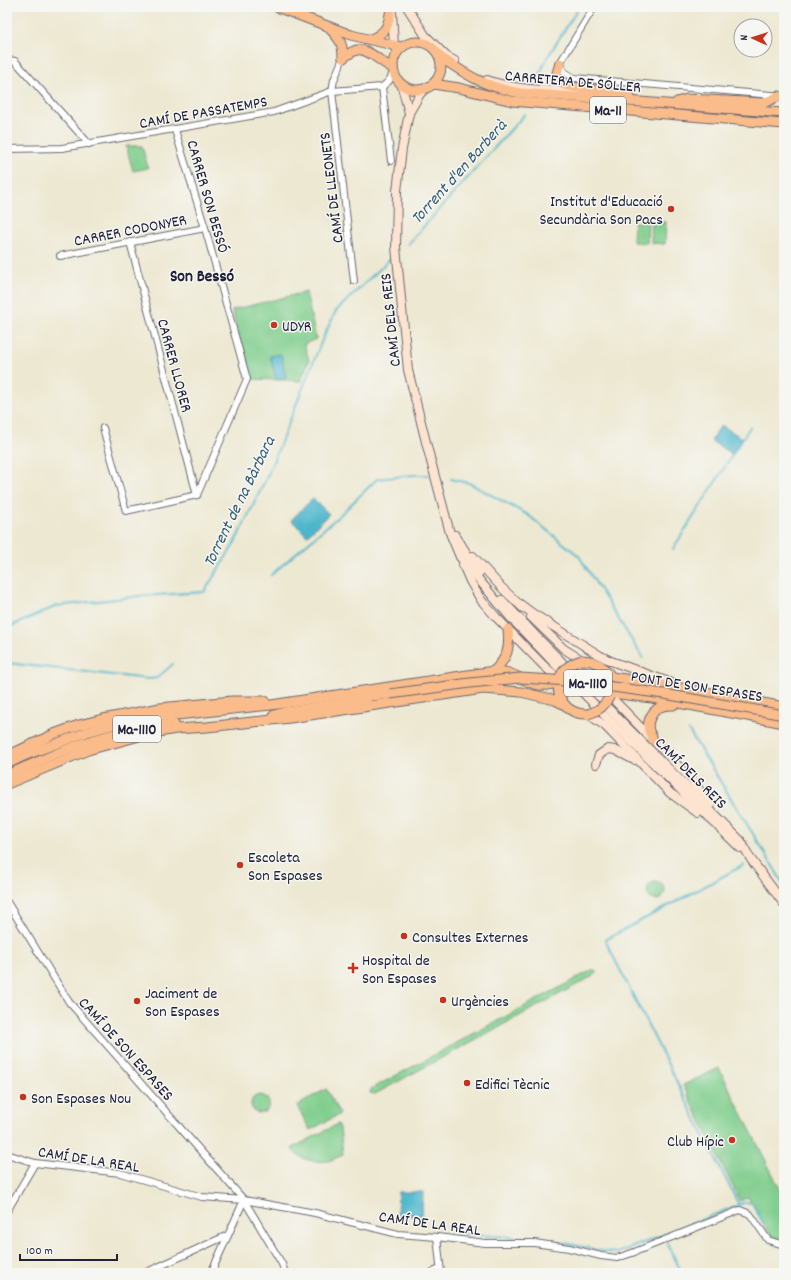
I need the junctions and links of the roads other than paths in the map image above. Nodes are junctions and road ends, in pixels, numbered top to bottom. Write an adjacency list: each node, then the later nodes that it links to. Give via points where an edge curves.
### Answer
1 (277, 7): 5 (main road)
2 (391, 7): 7 (main road, via 384,32); 8 (street)
3 (406, 7): 9 (street, via 404,10 417,31); 19 (street, via 425,35 446,56 489,81 524,88 617,96)
4 (594, 7): 12 (street)
5 (328, 27): 6 (main road); 10 (main road, via 342,45)
6 (351, 35): 7 (main road); 13 (main road, via 378,53)
7 (369, 40): 8 (main road)
8 (397, 49): 9 (main road, Ma-11, via 421,42 428,44); 13 (main road)
9 (436, 52): 14 (main road, via 441,63 440,71 438,78); 19 (main road, CARRETERA DE SÓLLER / Ma-11, via 466,75 505,90)
10 (343, 58): 13 (main road, via 353,51 361,50); 17 (street)
11 (7, 60): 27 (street, via 15,61)
12 (560, 63): 18 (street, via 564,72 574,78); 19 (main road, via 557,72 564,85 614,92)
13 (393, 68): 15 (street, via 389,81); 16 (main road)
14 (430, 86): 16 (main road, Ma-11, via 419,90); 23 (street, via 420,94); 25 (main road, CARRETERA DE SÓLLER / Ma-11, via 459,88 519,102)
15 (382, 87): 17 (street, CAMÍ DE PASSATEMPS); 29 (street)
16 (402, 87): 23 (street)
17 (332, 91): 26 (street, CAMÍ DE PASSATEMPS, via 274,112); 33 (street, CAMÍ DE LLEONETS)
18 (782, 96): 20 (main road, via 764,103 687,99)
19 (642, 102): 20 (main road, CARRETERA DE SÓLLER / Ma-11)
20 (671, 104): 22 (main road, CARRETERA DE SÓLLER / Ma-11)
21 (784, 108): 22 (main road)
22 (767, 112): 24 (main road, CARRETERA DE SÓLLER / Ma-11)
23 (409, 113): 36 (street, CAMÍ DELS REIS, via 397,191 396,247 400,294 408,370)
24 (784, 113)
25 (784, 124)
26 (175, 130): 27 (street, CAMÍ DE PASSATEMPS); 30 (street, CARRER SON BESSÓ)
27 (89, 144): 28 (street, CAMÍ DE PASSATEMPS, via 62,148)
28 (7, 149)
29 (391, 161)
30 (205, 228): 31 (street, CARRER CODONYER); 35 (street, CARRER SON BESSÓ, via 247,379)
31 (130, 242): 32 (street, CARRER CODONYER); 35 (street, CARRER LLORER)
32 (60, 256)
33 (354, 281)
34 (103, 428): 35 (street, via 126,511)
35 (197, 495)
36 (447, 520): 37 (street, CAMÍ DELS REIS); 38 (street, CAMÍ DELS REIS)
37 (460, 543): 38 (street, CAMÍ DELS REIS, via 482,577 560,664 510,617); 39 (street)
38 (460, 557): 40 (street, via 481,600)
39 (520, 604): 41 (street, via 564,649); 45 (street, via 599,655)
40 (508, 629): 42 (main road, via 507,655); 44 (street)
41 (582, 660): 43 (main road, Ma-1110, via 600,665); 44 (main road, Ma-1110, bridge, via 564,669 561,673)
42 (494, 671): 44 (main road, Ma-1110, via 509,672 540,685); 48 (main road, Ma-1110)
43 (608, 673): 45 (main road, Ma-1110, via 612,677); 47 (main road, Ma-1110)
44 (564, 677): 49 (street); 50 (main road, Ma-1110, via 559,697)
45 (685, 689): 54 (main road, Ma-1110)
46 (390, 694): 51 (main road, Ma-1110); 57 (main road, Ma-1110); 58 (main road, PONT DE SON ESPASES / Ma-1110, bridge, via 520,678 569,681 664,694)
47 (611, 694): 53 (main road, Ma-1110); 56 (main road, Ma-1110, bridge, via 605,705); 60 (street)
48 (303, 700): 51 (main road, Ma-1110); 61 (main road, via 232,701 160,708 79,725)
49 (598, 702)
50 (563, 704): 52 (main road, Ma-1110, via 521,692 483,689); 56 (main road, Ma-1110, via 575,713)
51 (271, 705): 62 (main road, Ma-1110, via 130,720 87,732)
52 (369, 706): 57 (main road, Ma-1110); 66 (main road, via 290,718 176,728 147,734 88,750)
53 (704, 707): 59 (main road, Ma-1110); 60 (main road, via 662,706 649,719 649,730)
54 (784, 707)
55 (607, 712): 67 (street, CAMÍ DELS REIS)
56 (588, 714): 64 (street, via 605,726)
57 (274, 715): 65 (main road, Ma-1110, via 160,725 129,731 93,740)
58 (784, 715)
59 (784, 723)
60 (653, 740): 67 (street, via 691,779 716,811)
61 (9, 754)
62 (7, 764)
63 (596, 764): 64 (street, via 599,755 608,749 615,750)
64 (645, 767): 67 (street, via 670,793 700,814)
65 (7, 775)
66 (7, 784)
67 (715, 820): 69 (street, CAMÍ DELS REIS, via 740,841)
68 (7, 902): 72 (street, CAMÍ DE SON ESPASES, via 69,1002)
69 (784, 904)
70 (7, 1154): 71 (street, CAMÍ DE LA REAL)
71 (35, 1163): 72 (street, CAMÍ DE LA REAL, via 120,1173 202,1197); 73 (street)
72 (244, 1200): 74 (street); 75 (street, CAMÍ DE LA REAL, via 315,1213 398,1234); 82 (street, CAMÍ DE SON ESPASES)
73 (7, 1211)
74 (228, 1235): 77 (street); 79 (street)
75 (437, 1237): 76 (street, CAMÍ DE LA REAL, via 485,1243 534,1243 618,1258 740,1210 750,1214 768,1240); 78 (street)
76 (784, 1245)
77 (215, 1264): 80 (street); 81 (street)
78 (441, 1271): 83 (street)
79 (145, 1273)
80 (211, 1273)
81 (218, 1273)
82 (285, 1273)
83 (431, 1273)

